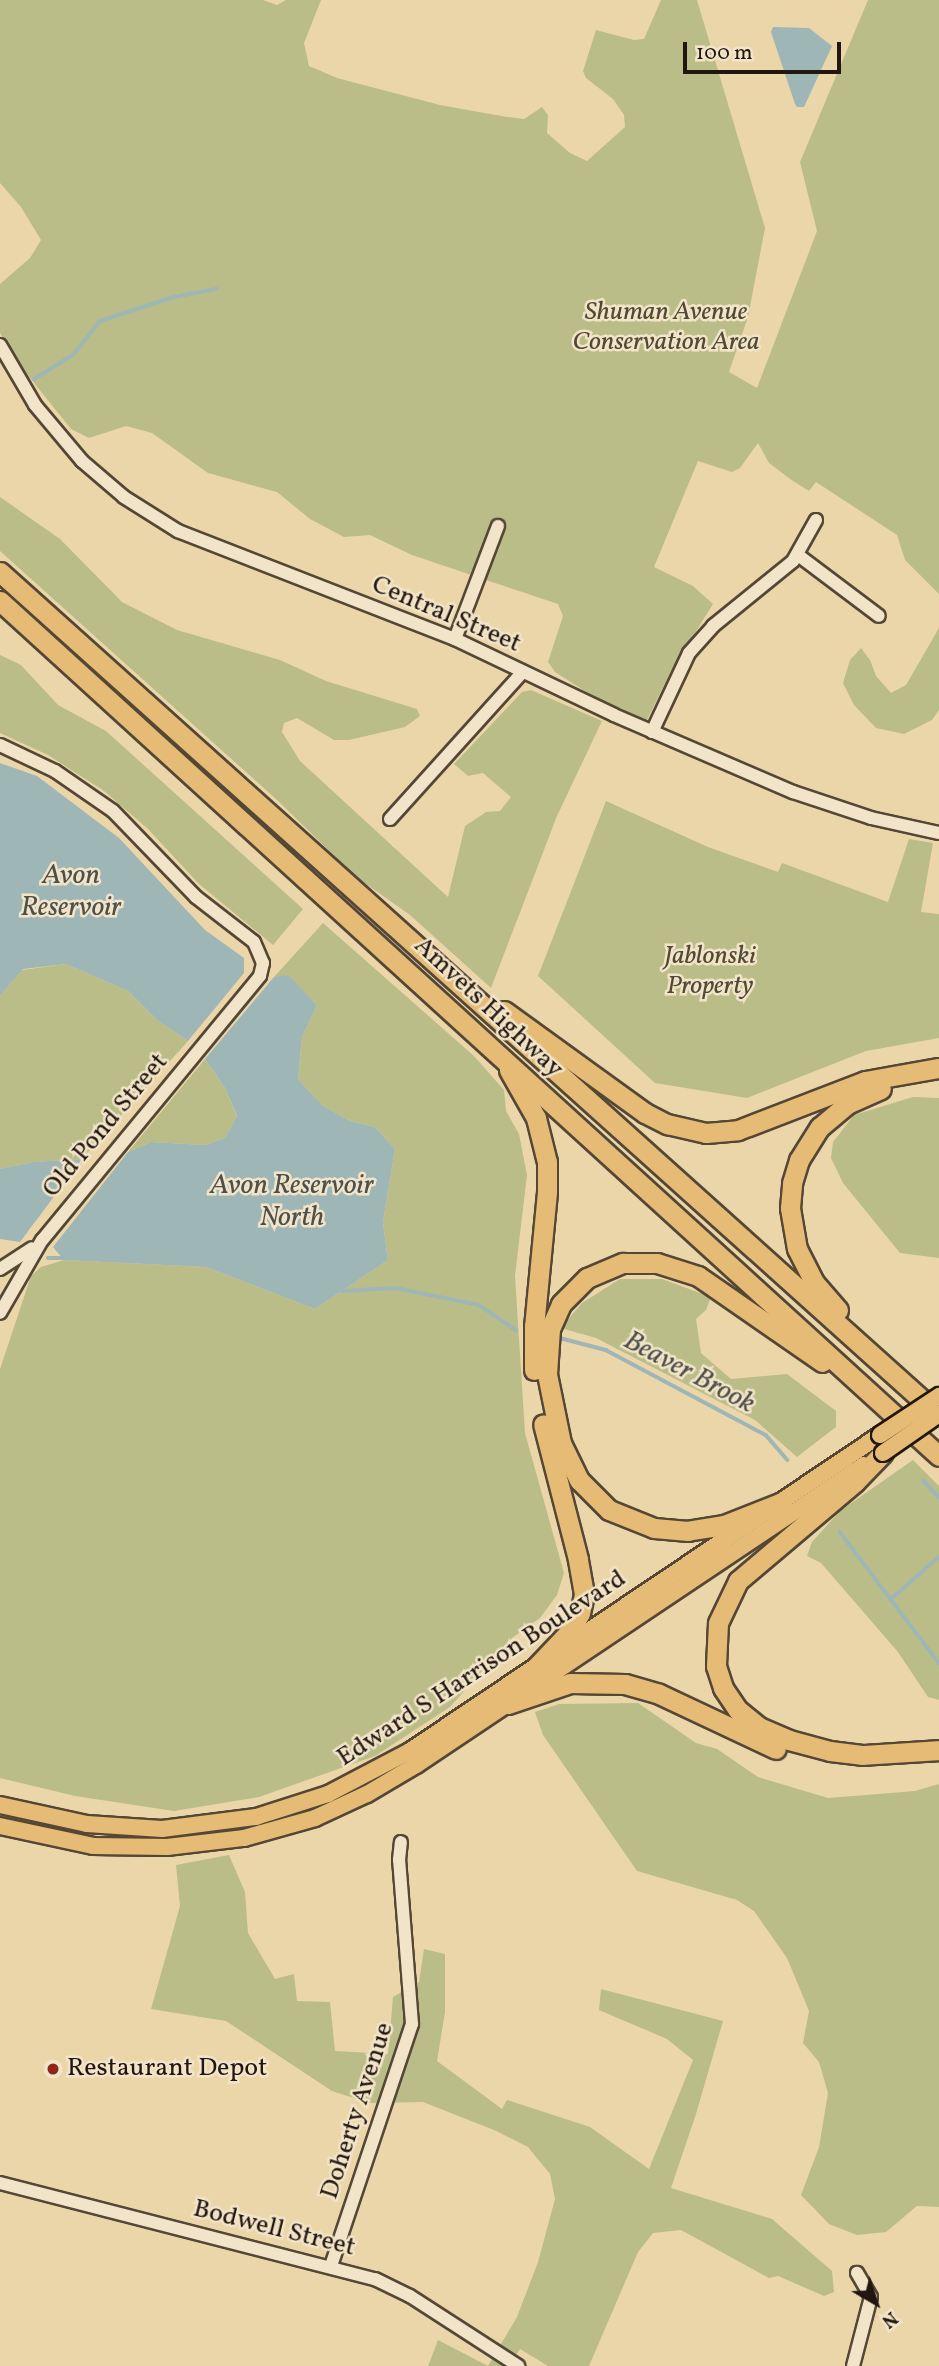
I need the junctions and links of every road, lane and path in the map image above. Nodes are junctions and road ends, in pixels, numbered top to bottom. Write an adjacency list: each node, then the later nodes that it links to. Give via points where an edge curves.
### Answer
1 (0, 345): 8 (street, Central Street, via 35,405 69,447 110,486 154,517 218,548)
2 (816, 520): 4 (street)
3 (498, 526): 8 (street)
4 (798, 555): 7 (street); 10 (street, via 695,646)
5 (0, 572): 14 (highway, Amvets Highway)
6 (0, 601): 15 (highway, Amvets Highway)
7 (879, 616)
8 (455, 639): 9 (street, Central Street)
9 (523, 673): 10 (street, Central Street); 12 (street)
10 (652, 732): 13 (street, Central Street, via 820,802)
11 (0, 745): 18 (street, Old Pond Street, via 55,771 134,829 196,897 254,943 263,963 260,976)
12 (390, 819)
13 (939, 833)
14 (465, 991): 16 (highway, via 499,1007 645,1113 667,1124 706,1133 738,1130 865,1081); 21 (highway, Amvets Highway)
15 (502, 1056): 22 (highway, Amvets Highway); 28 (highway, via 536,1118 546,1154 535,1375 584,1594 569,1631)
16 (939, 1069)
17 (939, 1080): 21 (highway, via 885,1088 847,1104 813,1135 795,1172 790,1208 797,1249 815,1284)
18 (42, 1240): 19 (street); 20 (street, Old Pond Street)
19 (0, 1269)
20 (0, 1313)
21 (859, 1344): 24 (highway, Amvets Highway)
22 (852, 1377): 26 (highway, Amvets Highway); 27 (highway, via 814,1358 698,1276 672,1266 640,1262 610,1266 576,1286 561,1304 550,1329 547,1355 554,1417 574,1472 601,1503 639,1524 688,1531 724,1525)
23 (939, 1396): 25 (main road, Edward S Harrison Boulevard, bridge)
24 (939, 1415): 25 (main road, Edward S Harrison Boulevard, bridge)
25 (881, 1444): 27 (main road, Edward S Harrison Boulevard); 29 (main road, Edward S Harrison Boulevard); 30 (highway, via 855,1482 738,1581 718,1623 716,1666 723,1688 738,1710 759,1727 789,1740 862,1755)
26 (939, 1456)
27 (782, 1502): 28 (main road, Edward S Harrison Boulevard)
28 (536, 1667): 32 (main road, Edward S Harrison Boulevard, via 379,1770 274,1812 200,1826 125,1828 49,1818)
29 (508, 1704): 31 (highway, via 570,1683 625,1684 659,1694 774,1748 818,1762 885,1768); 33 (main road, Edward S Harrison Boulevard, via 376,1789 315,1818 261,1834 206,1844 131,1848 55,1840)
30 (939, 1751)
31 (939, 1763)
32 (0, 1805)
33 (0, 1826)
34 (401, 1842): 36 (street, Doherty Avenue, via 412,2024)
35 (0, 2183): 36 (street, Bodwell Street)
36 (331, 2266): 38 (street, Bodwell Street, via 399,2290)
37 (857, 2273): 39 (street, via 871,2297)
38 (518, 2366)
39 (853, 2366)

